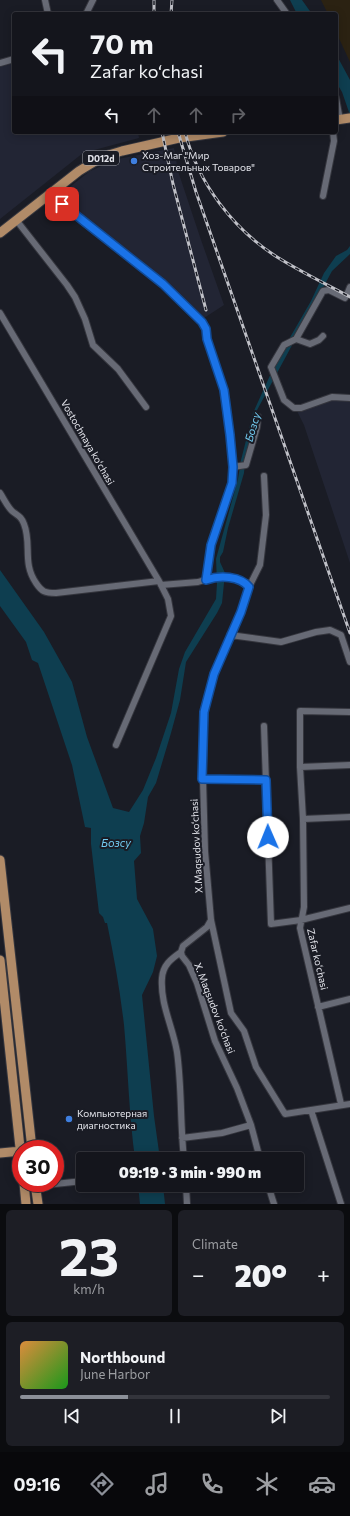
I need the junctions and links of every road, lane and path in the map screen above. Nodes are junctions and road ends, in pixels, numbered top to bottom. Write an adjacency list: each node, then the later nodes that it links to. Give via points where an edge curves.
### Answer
1 (45, 0): 4 (street)
2 (93, 0): 5 (street)
3 (277, 0): 6 (street)
4 (48, 12)
5 (87, 12)
6 (286, 12)
7 (12, 60): 8 (street)
8 (0, 63)
9 (350, 118): 10 (main road)
10 (338, 120)
11 (208, 134): 13 (main road, D012d, via 179,138 109,155 89,165)
12 (333, 134): 14 (street)
13 (49, 195): 15 (main road, D012d); 26 (street, via 163,284 202,322 224,390)
14 (323, 196)
15 (17, 221): 16 (main road, D012d); 24 (street, via 75,297 85,319 92,345 118,369)
16 (0, 233)
17 (350, 287): 18 (street)
18 (350, 293)
19 (345, 298): 22 (street, via 329,290 324,291)
20 (0, 312): 30 (street, Vostochnaya ko‘chasi)
21 (323, 336): 22 (street, via 310,344)
22 (296, 339): 23 (street, via 284,345 271,367 284,400 294,408 301,408 332,397)
23 (350, 398)
24 (146, 407)
25 (258, 417): 26 (street, via 246,465)
26 (233, 467): 29 (street, via 232,483 211,545)
27 (264, 476): 31 (street, via 266,515 260,565)
28 (0, 493): 30 (street, via 12,511 22,518 31,575 42,592)
29 (209, 579): 30 (street, via 198,582); 31 (street, via 237,578)
30 (160, 583): 36 (street, Vostochnaya ko‘chasi, via 168,599 171,616)
31 (249, 587): 32 (street, X.Maqsudov ko‘chasi)
32 (230, 635): 33 (street, via 281,642 330,630 341,635); 39 (street, X.Maqsudov ko‘chasi, via 214,674 204,712)
33 (350, 662)
34 (350, 712): 38 (street, via 300,711)
35 (264, 726): 40 (street, Zafar ko‘chasi)
36 (116, 744)
37 (350, 766): 38 (street)
38 (300, 767): 42 (street)
39 (202, 779): 40 (street); 45 (street, X.Maqsudov ko‘chasi)
40 (266, 780): 46 (street, Zafar ko‘chasi, via 270,924)
41 (350, 817): 42 (street)
42 (303, 819): 46 (street, via 304,907)
43 (0, 860): 57 (main road)
44 (350, 908): 46 (street)
45 (211, 920): 47 (street, via 207,927 183,946); 53 (street, X.Maqsudov ko‘chasi, via 230,1013 244,1031 256,1067 285,1114)
46 (301, 920): 50 (street, Zafar ko‘chasi, via 300,928)
47 (181, 952): 54 (street, X. Maqsudov ko‘chasi, via 197,983 215,1041); 55 (street, via 169,960 162,976 162,988 177,1051)
48 (0, 960): 56 (main road)
49 (350, 999): 50 (street)
50 (318, 1007): 51 (street, Zafar ko‘chasi)
51 (341, 1104): 52 (street); 53 (street)
52 (350, 1104)
53 (311, 1110): 72 (street)
54 (251, 1125): 55 (street, via 222,1133); 59 (street, X. Maqsudov ko‘chasi)
55 (182, 1138): 58 (street)
56 (20, 1140)
57 (31, 1140)
58 (183, 1152)
59 (258, 1152)
60 (0, 1153): 61 (main road)
61 (12, 1153)
62 (76, 1182): 63 (street)
63 (64, 1183)
64 (25, 1192): 68 (main road)
65 (37, 1192): 69 (main road)
66 (186, 1192): 70 (street)
67 (270, 1192): 71 (street)
68 (26, 1204)
69 (38, 1204)
70 (187, 1204)
71 (274, 1204)
72 (341, 1204)

